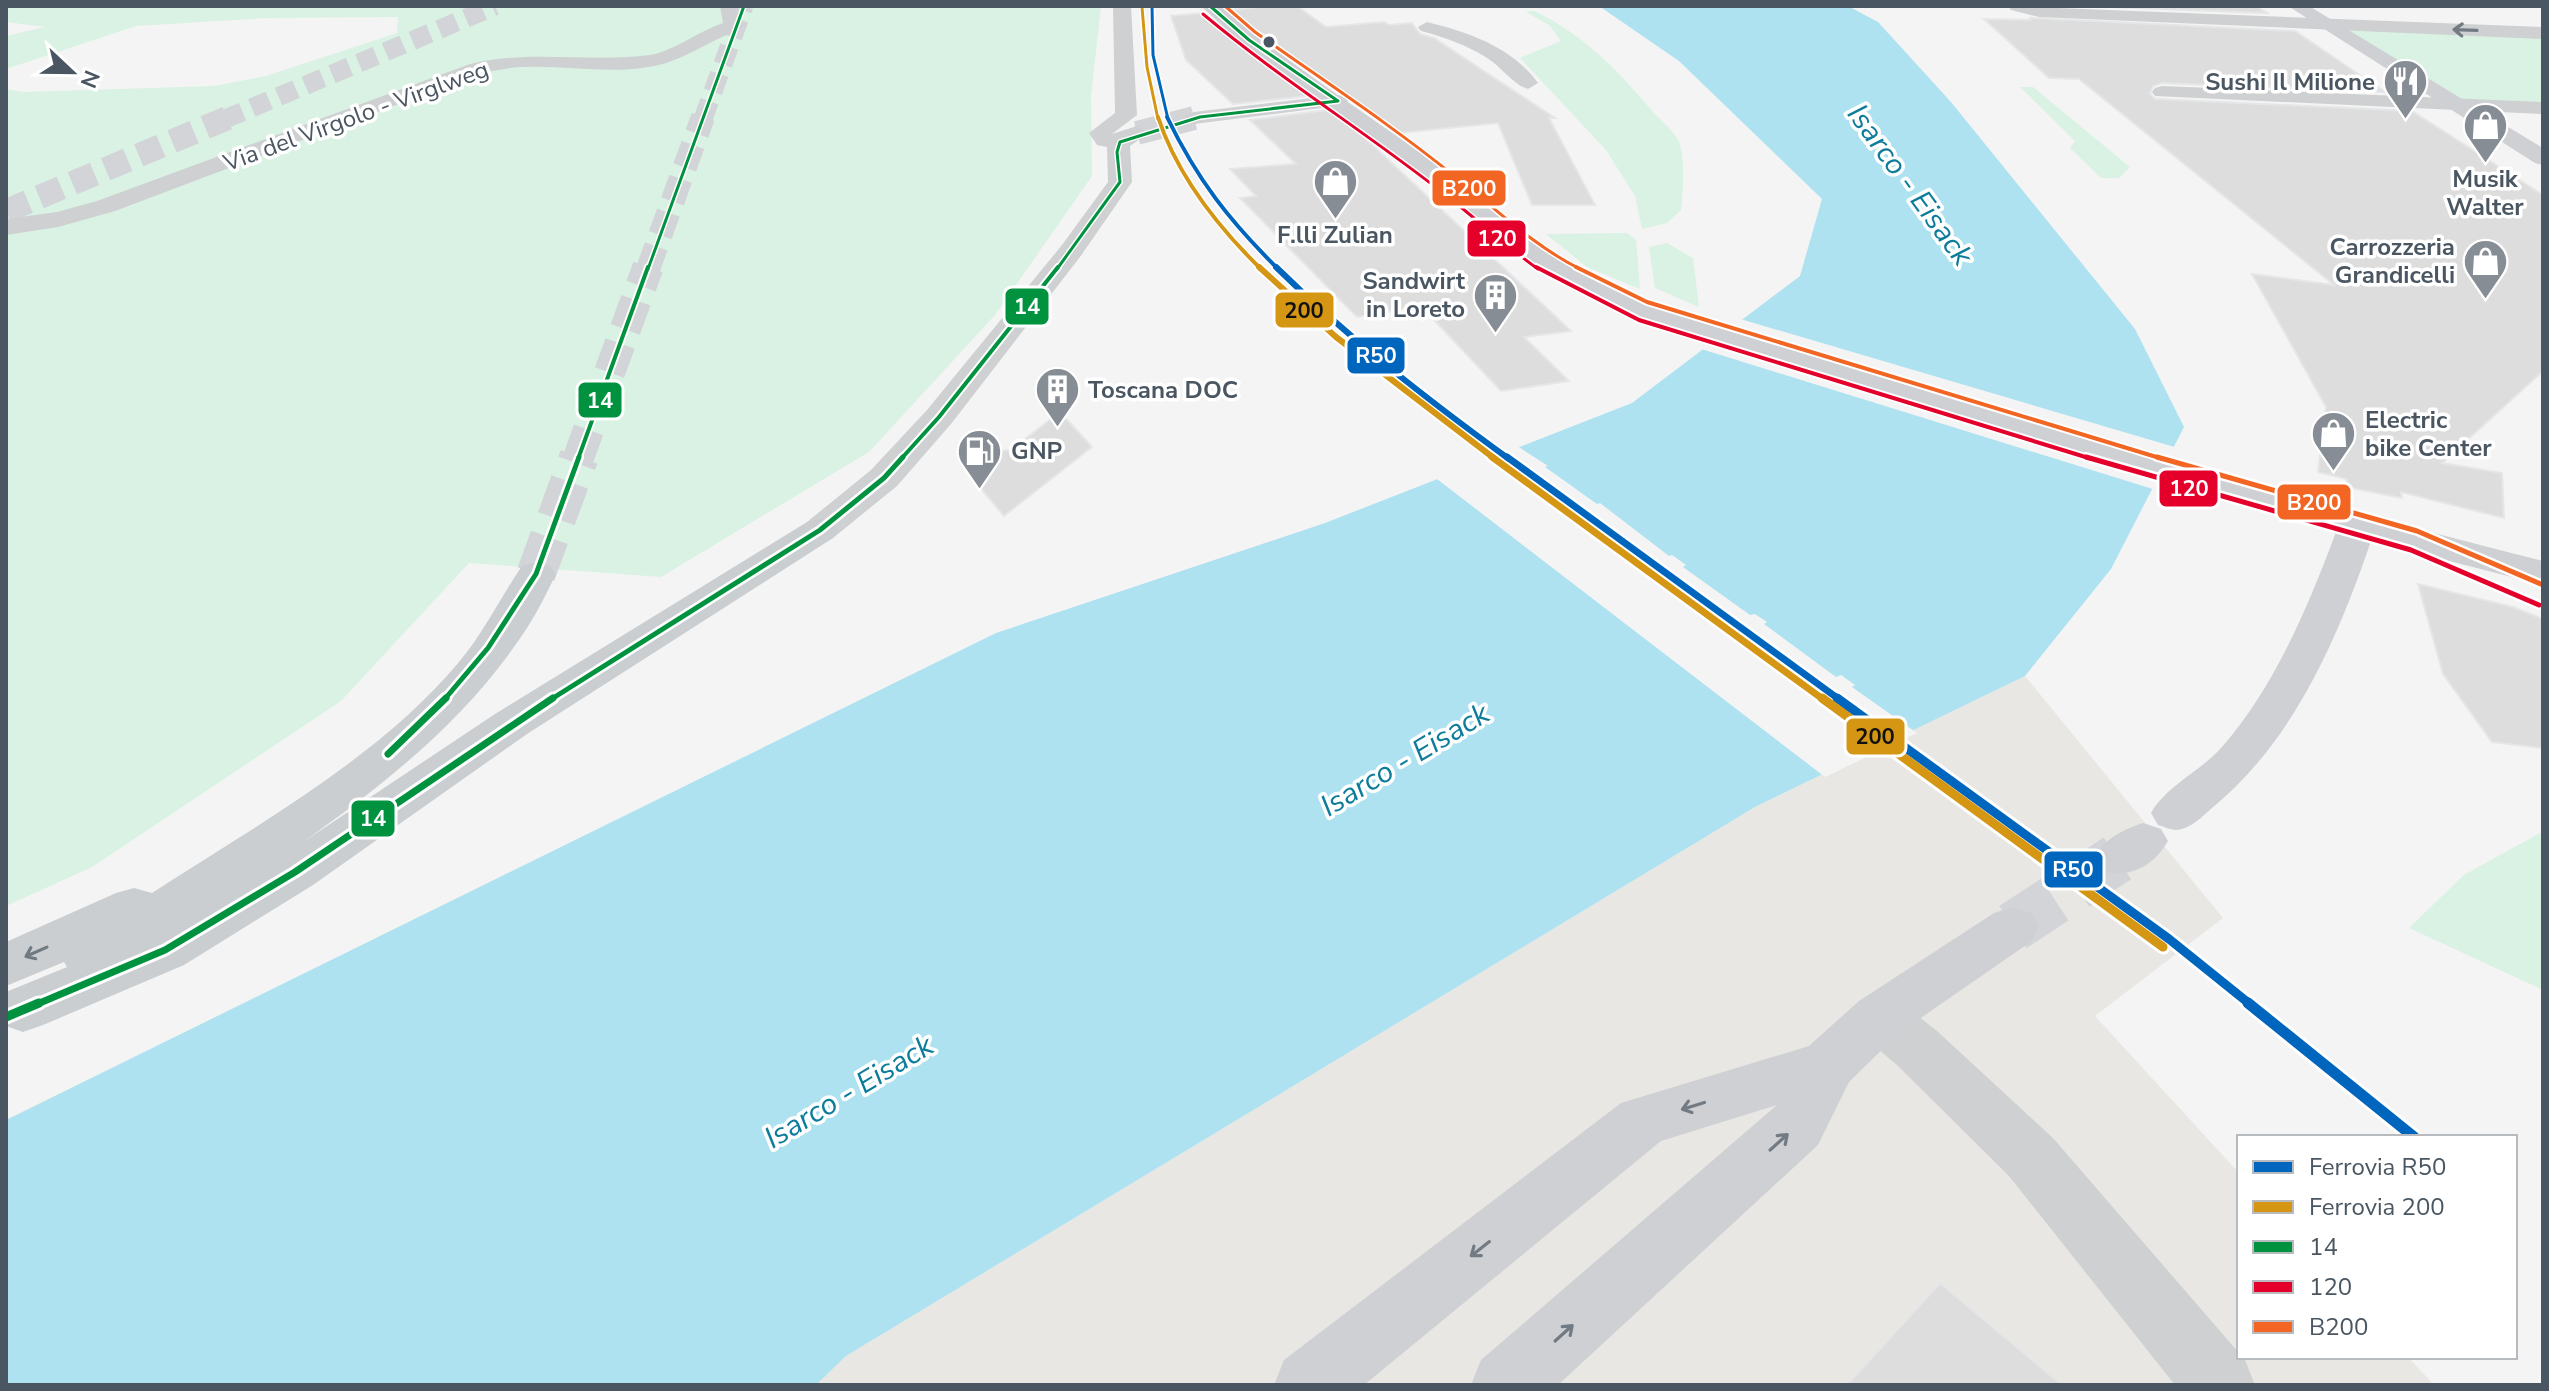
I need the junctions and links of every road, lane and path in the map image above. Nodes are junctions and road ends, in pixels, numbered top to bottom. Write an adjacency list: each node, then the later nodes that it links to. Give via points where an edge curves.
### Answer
1 (729, 6): 16 (street, Via del Virgolo - Virglweg, via 733,26 672,56 594,64 523,61 477,68 106,206)
2 (1122, 6): 18 (street, via 1126,115 1100,133 1105,140 1129,138 1117,152 1120,182 939,417 884,478)
3 (1210, 6): 11 (main road, via 1249,40)
4 (2017, 6): 6 (street, via 2039,12)
5 (2297, 6): 6 (main road)
6 (2328, 25): 8 (street, one-way to 6); 12 (main road)
7 (1427, 27): 9 (street, via 1504,60)
8 (2543, 33)
9 (1528, 83)
10 (2162, 92): 12 (street)
11 (1338, 101): 14 (street); 17 (main road, via 1553,267 1643,311)
12 (2457, 104): 13 (street); 15 (main road)
13 (2543, 108)
14 (1194, 118)
15 (2543, 158)
16 (6, 227)
17 (2357, 526): 19 (main road); 23 (main road, via 2291,676 2239,757)
18 (820, 530): 25 (main road, via 511,724 295,872 165,950)
19 (2414, 541): 20 (main road); 22 (main road)
20 (2543, 573)
21 (536, 574): 25 (main road, via 509,625 472,674 410,736 332,798)
22 (2543, 596)
23 (2146, 837)
24 (2013, 927): 26 (main road)
25 (12, 997)
26 (1879, 1017): 27 (main road); 30 (street, via 2031,1157)
27 (1828, 1065): 28 (main road, one-way to 28, via 1642,1121); 29 (main road, one-way to 27, via 1797,1126)
28 (1309, 1385)
29 (1506, 1385)
30 (2220, 1385)

